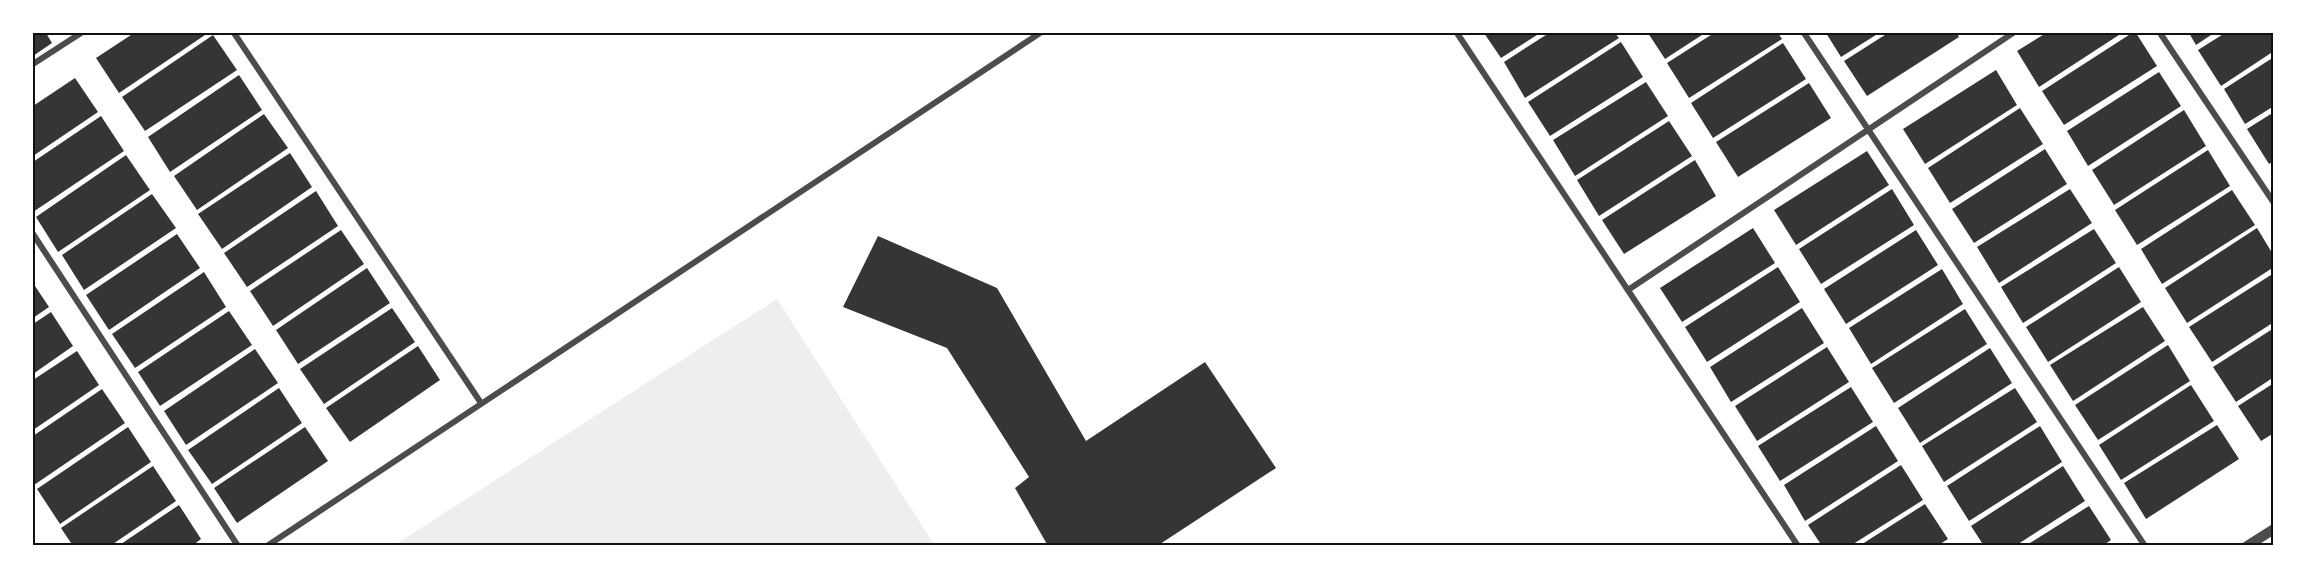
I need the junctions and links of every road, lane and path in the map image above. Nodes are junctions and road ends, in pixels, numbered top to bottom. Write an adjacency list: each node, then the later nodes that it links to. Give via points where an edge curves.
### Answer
1 (81, 33): 8 (street)
2 (234, 33): 13 (street)
3 (1040, 33): 13 (street)
4 (1457, 33): 12 (street)
5 (1804, 33): 9 (street)
6 (2013, 33): 9 (street)
7 (2160, 33): 10 (street)
8 (33, 64)
9 (1868, 129): 12 (street); 18 (street)
10 (2274, 203)
11 (33, 234): 15 (street)
12 (1628, 290): 17 (street)
13 (481, 404): 16 (street)
14 (2274, 529): 19 (street)
15 (238, 546)
16 (267, 546)
17 (1798, 546)
18 (2145, 546)
19 (2247, 546)

